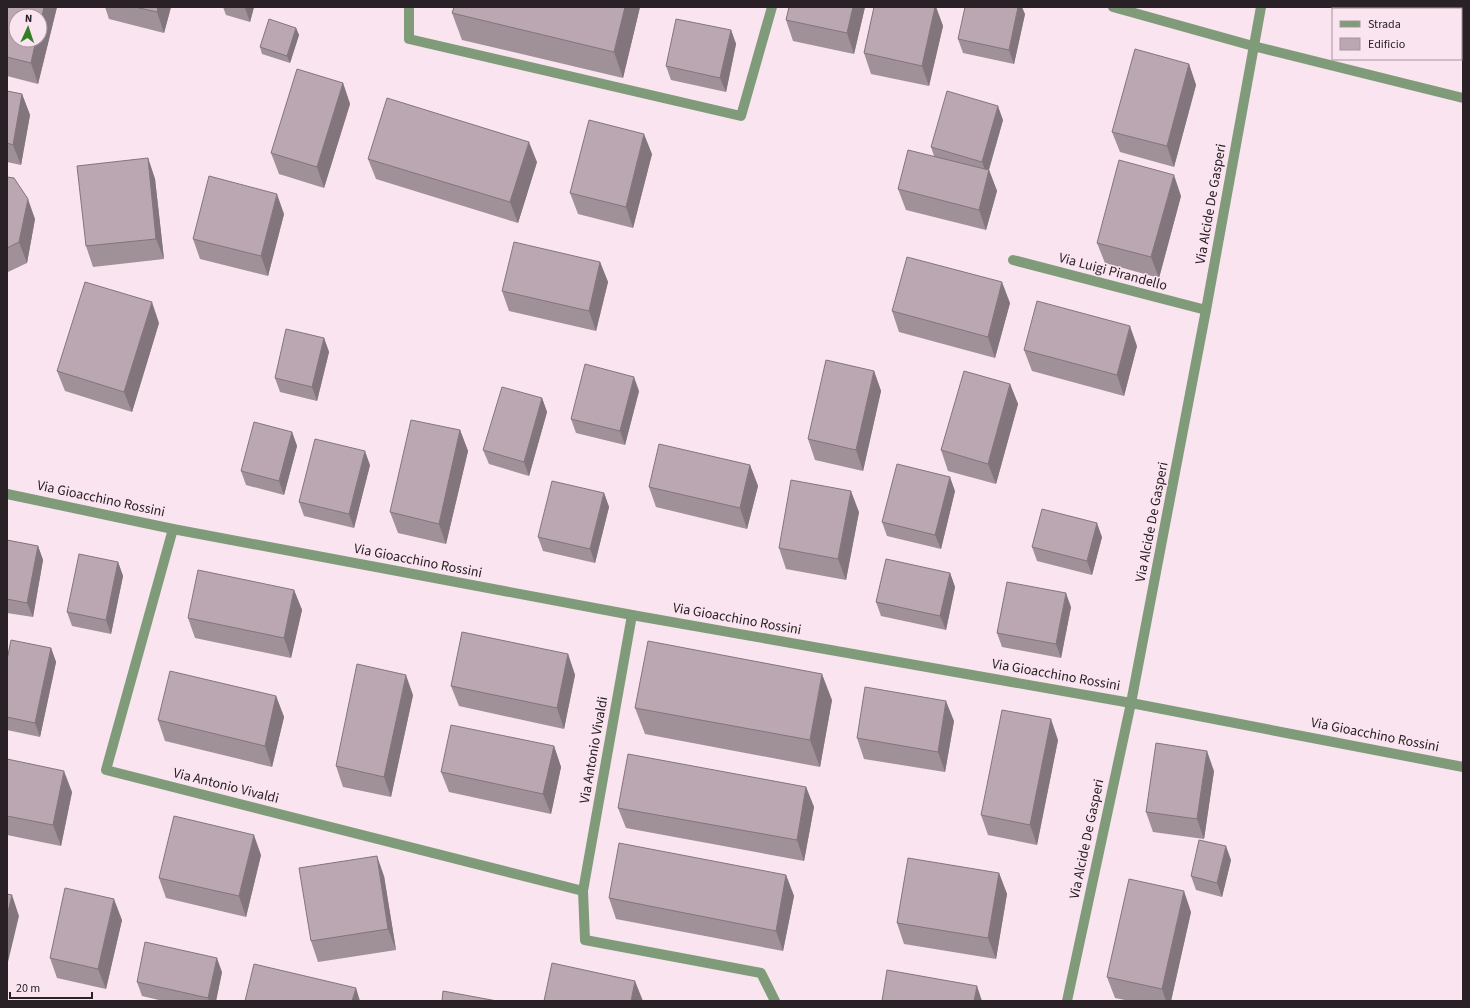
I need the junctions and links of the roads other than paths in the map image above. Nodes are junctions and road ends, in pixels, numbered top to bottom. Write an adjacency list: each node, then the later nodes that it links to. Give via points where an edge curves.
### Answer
1 (409, 7): 2 (street, via 409,39 741,116)
2 (772, 7)
3 (1113, 7): 5 (street)
4 (1261, 7): 5 (street, Via Alcide De Gasperi)
5 (1253, 46): 6 (street); 8 (street, Via Alcide De Gasperi)
6 (1463, 98)
7 (1012, 260): 8 (street, Via Luigi Pirandello)
8 (1206, 310): 12 (street, Via Alcide De Gasperi)
9 (7, 494): 10 (street, Via Gioacchino Rossini)
10 (173, 529): 11 (street, Via Gioacchino Rossini); 14 (street, Via Antonio Vivaldi, via 106,770)
11 (632, 615): 12 (street, Via Gioacchino Rossini); 14 (street, Via Antonio Vivaldi)
12 (1131, 703): 13 (street, Via Gioacchino Rossini); 16 (street, Via Alcide De Gasperi)
13 (1463, 767)
14 (583, 891): 15 (street, Via Antonio Vivaldi, via 585,940 761,973)
15 (775, 1001)
16 (1067, 1001)

